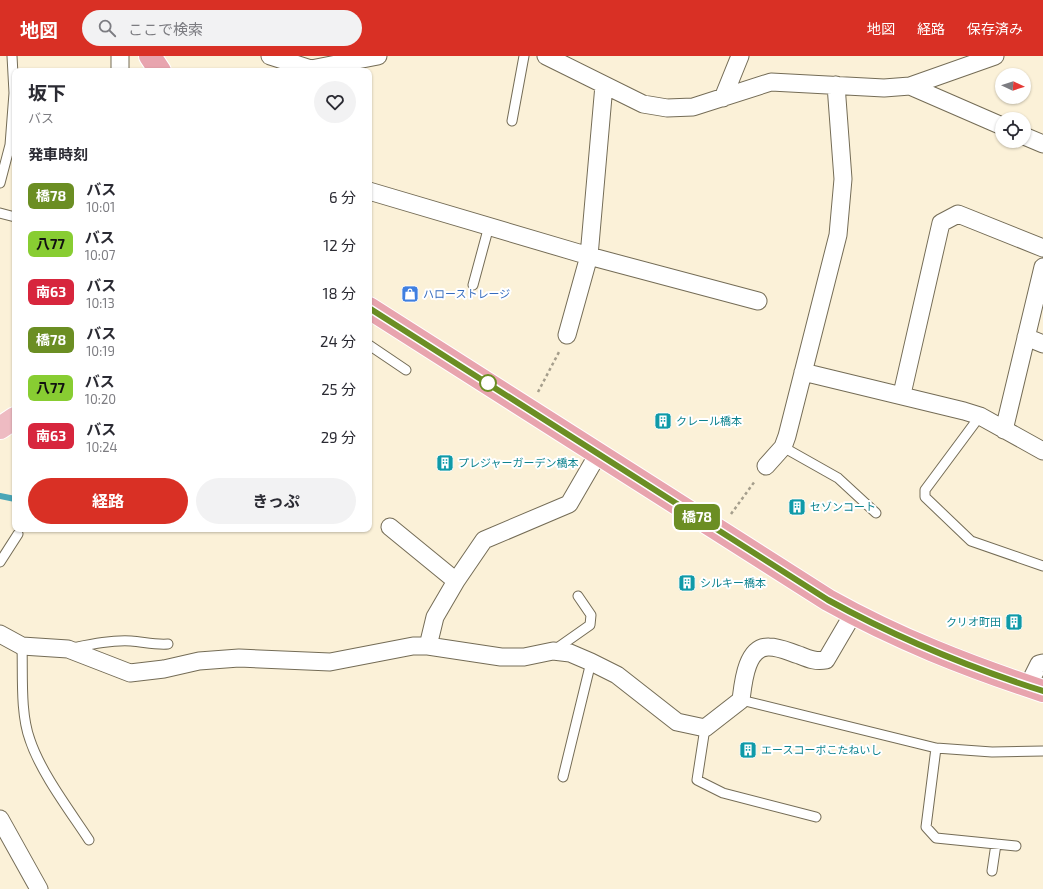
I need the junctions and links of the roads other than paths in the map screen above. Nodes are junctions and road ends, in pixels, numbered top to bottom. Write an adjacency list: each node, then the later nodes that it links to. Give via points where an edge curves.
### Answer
1 (12, 56): 10 (lane)
2 (120, 56): 11 (street)
3 (150, 56): 12 (highway)
4 (270, 56): 13 (street)
5 (524, 56): 20 (lane)
6 (546, 56): 15 (street)
7 (740, 56): 18 (street)
8 (995, 56): 17 (street)
9 (371, 62): 14 (street)
10 (13, 68)
11 (120, 68)
12 (158, 68)
13 (307, 68)
14 (319, 68)
15 (604, 85): 18 (street, via 643,104 667,108 693,107); 30 (street)
16 (836, 85): 17 (street, via 884,88); 18 (street, via 771,82); 40 (street, via 843,179 838,235)
17 (910, 86): 21 (street)
18 (724, 98)
19 (12, 119): 24 (lane, via 10,145)
20 (512, 121)
21 (995, 123)
22 (1031, 139): 23 (street)
23 (1043, 144)
24 (0, 183)
25 (372, 191): 28 (street)
26 (0, 213): 27 (lane)
27 (12, 216)
28 (489, 226): 30 (street); 32 (lane)
29 (1043, 248): 41 (street, via 958,214 941,224)
30 (589, 256): 33 (street); 36 (street)
31 (1043, 267): 35 (street)
32 (473, 284)
33 (758, 301)
34 (372, 310): 48 (highway)
35 (1026, 336): 37 (street); 45 (street)
36 (564, 342)
37 (1043, 344)
38 (372, 347): 39 (lane)
39 (406, 370)
40 (803, 372): 41 (street); 46 (street)
41 (902, 394): 42 (street)
42 (980, 416): 45 (street); 54 (lane, via 925,490 925,496 971,541)
43 (12, 420): 44 (main road)
44 (0, 428)
45 (1004, 430): 47 (street)
46 (783, 447): 49 (street); 50 (lane, via 838,478)
47 (1043, 451)
48 (598, 454): 55 (street, via 569,504 484,540); 57 (highway, via 797,582)
49 (766, 466)
50 (876, 513)
51 (390, 527): 55 (street)
52 (18, 534): 53 (lane)
53 (0, 562)
54 (1043, 566)
55 (456, 581): 61 (street, via 435,617)
56 (578, 596): 63 (lane, via 592,615 590,625)
57 (853, 614): 66 (highway, via 952,659); 67 (street, via 826,660 818,662 772,647 756,653 747,664)
58 (0, 634): 60 (street)
59 (168, 644): 62 (lane, via 107,642)
60 (22, 646): 62 (street); 74 (lane, via 24,707 29,740 51,781)
61 (428, 646): 62 (street, via 413,646 330,662 239,658 199,661 130,673); 63 (street, via 501,657 524,657)
62 (68, 649)
63 (553, 651): 64 (street, via 570,653)
64 (591, 662): 68 (street, via 629,684 677,722); 71 (lane)
65 (1043, 663): 66 (street, via 1039,664)
66 (1036, 688)
67 (740, 700): 68 (street); 69 (lane)
68 (705, 728): 72 (lane, via 697,780 723,793)
69 (936, 748): 70 (lane, via 992,752); 75 (lane, via 926,828 936,838)
70 (1043, 751)
71 (563, 777)
72 (816, 817)
73 (0, 819): 78 (street)
74 (89, 840)
75 (996, 844): 76 (lane); 77 (lane)
76 (1016, 846)
77 (992, 871)
78 (39, 889)

